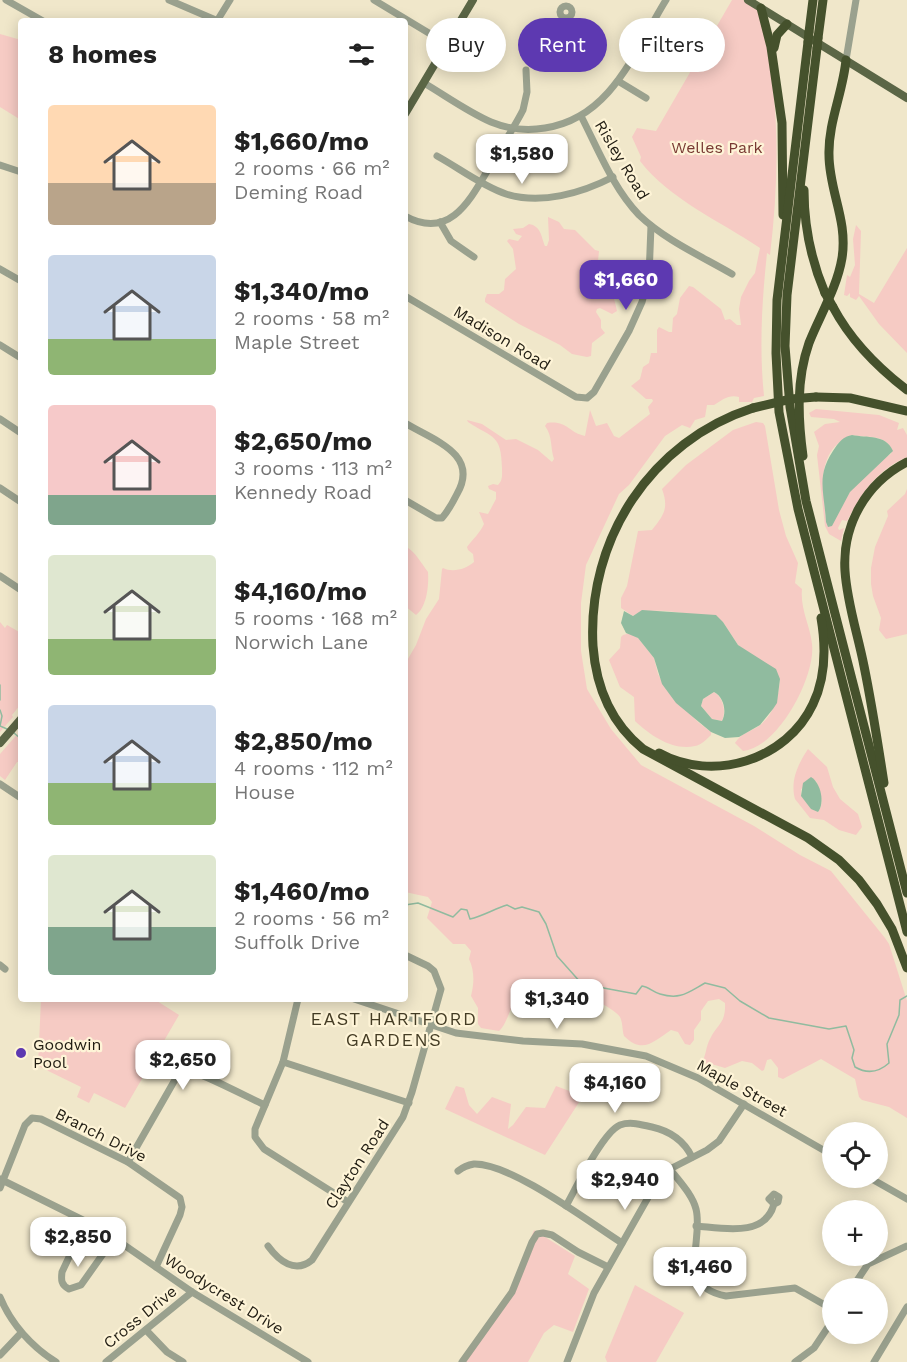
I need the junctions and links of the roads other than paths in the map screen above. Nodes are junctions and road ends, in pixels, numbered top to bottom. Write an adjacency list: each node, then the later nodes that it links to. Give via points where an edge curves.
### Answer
1 (6, 0): 12 (street)
2 (169, 0): 13 (street)
3 (230, 0): 14 (street)
4 (374, 0): 15 (street)
5 (473, 0): 16 (main road)
6 (666, 0): 24 (street)
7 (748, 0): 11 (main road)
8 (813, 0): 40 (highway)
9 (823, 0): 31 (highway, bridge)
10 (856, 0): 21 (street)
11 (761, 8): 18 (main road); 20 (highway)
12 (38, 18)
13 (211, 18)
14 (220, 18)
15 (404, 18)
16 (462, 18)
17 (408, 20): 19 (street)
18 (787, 24): 20 (highway, via 777,36); 21 (main road)
19 (426, 31)
20 (773, 56): 40 (highway, via 782,127 782,208)
21 (846, 60): 27 (main road); 60 (highway, via 829,154 843,224 842,259 807,350 800,385)
22 (430, 72): 25 (main road)
23 (526, 72): 30 (street, via 525,101)
24 (618, 81): 26 (street); 29 (street, via 602,100)
25 (424, 83): 28 (main road); 30 (street, via 484,118)
26 (646, 98)
27 (907, 98)
28 (408, 102)
29 (580, 116): 30 (street, via 549,128); 35 (street, Risley Road)
30 (512, 128): 36 (street)
31 (804, 154): 48 (highway, bridge, via 807,230 825,293 864,352); 60 (highway, via 785,335 792,425)
32 (437, 156): 36 (street)
33 (0, 165): 34 (street)
34 (18, 171)
35 (613, 177): 36 (street, via 574,192 536,198 506,194); 39 (street, Risley Road, via 632,207)
36 (481, 181): 38 (street, via 462,210)
37 (408, 217): 38 (street)
38 (440, 222): 41 (street, via 451,241)
39 (651, 226): 43 (street, Risley Road); 45 (street, Madison Road, via 650,268 642,303 630,331 587,398 576,397)
40 (786, 230): 63 (highway, via 776,319 779,412)
41 (474, 257)
42 (0, 269): 44 (street)
43 (732, 274)
44 (18, 279)
45 (408, 298)
46 (0, 345): 47 (street)
47 (18, 356)
48 (907, 390)
49 (816, 400): 50 (highway, bridge, via 783,400); 51 (highway, via 850,398); 52 (highway)
50 (754, 410): 63 (highway, via 712,432 677,457 641,496 619,534 603,581 598,629 604,676 618,713 648,745 685,763 726,765 768,752 803,721 819,688 824,647); 72 (highway, via 719,422 680,447 648,478 626,508 606,550 595,594 593,641 599,681 615,720 643,749 807,838 849,869 883,913)
51 (907, 411)
52 (907, 417)
53 (0, 419): 55 (street)
54 (408, 425): 59 (street, via 458,456 464,474 462,486 440,518)
55 (18, 431)
56 (907, 462): 68 (highway, via 880,481 859,508 849,532 845,557 846,582 866,672)
57 (0, 489): 58 (street)
58 (18, 500)
59 (408, 502)
60 (808, 509): 68 (highway)
61 (0, 576): 62 (street)
62 (18, 588)
63 (819, 589): 70 (highway)
64 (18, 722): 65 (main road)
65 (0, 743)
66 (0, 784): 67 (street)
67 (18, 796)
68 (888, 818): 69 (highway)
69 (907, 893)
70 (907, 932)
71 (408, 956): 75 (street, Clayton Road, via 428,966 441,988)
72 (907, 968)
73 (297, 1002): 76 (street)
74 (362, 1002): 75 (street, Maple Street)
75 (430, 1026): 77 (street, Clayton Road); 78 (street, Maple Street, via 465,1035 584,1044 639,1054 691,1075)
76 (283, 1062): 77 (street); 79 (street)
77 (409, 1103): 88 (street, Clayton Road)
78 (744, 1104): 80 (street, Maple Street); 81 (street, via 719,1141)
79 (265, 1105): 82 (street, via 198,1072 182,1072); 88 (street, via 255,1129 257,1143)
80 (822, 1149)
81 (692, 1157): 83 (street); 90 (street, via 665,1130 634,1123 620,1125 605,1137)
82 (128, 1162): 85 (street, Branch Drive, via 41,1119 32,1119 25,1125); 97 (street, Branch Drive, via 180,1198 180,1215)
83 (670, 1169): 92 (street, via 694,1203); 94 (street, via 654,1187)
84 (458, 1171): 90 (street, via 469,1165 484,1166 524,1181)
85 (1, 1182): 91 (street, Woodycrest Drive)
86 (888, 1188): 87 (street)
87 (907, 1199)
88 (348, 1202): 95 (street, Clayton Road, via 306,1265 291,1266)
89 (774, 1204): 92 (street, via 765,1220 751,1227)
90 (566, 1206): 94 (street)
91 (86, 1221): 93 (street, Woodycrest Drive); 93 (street, via 62,1272 64,1287 81,1285)
92 (696, 1226): 102 (street, via 694,1266 711,1291 731,1296 795,1288)
93 (114, 1237): 97 (street, Woodycrest Drive)
94 (622, 1243): 98 (street)
95 (268, 1245)
96 (907, 1246): 99 (street, via 868,1264)
97 (156, 1266): 100 (street, Woodycrest Drive)
98 (608, 1267): 112 (street, via 552,1235 537,1234 514,1288); 113 (street)
99 (859, 1278)
100 (192, 1292): 104 (street, Cross Drive); 111 (street, Woodycrest Drive)
101 (0, 1297): 105 (street)
102 (822, 1304)
103 (907, 1307): 115 (street)
104 (146, 1330): 109 (street, Cross Drive); 110 (street)
105 (21, 1333): 107 (street); 108 (street)
106 (822, 1335): 114 (street)
107 (0, 1355)
108 (56, 1362)
109 (106, 1362)
110 (183, 1362)
111 (308, 1362)
112 (462, 1362)
113 (567, 1362)
114 (795, 1362)
115 (874, 1362)

